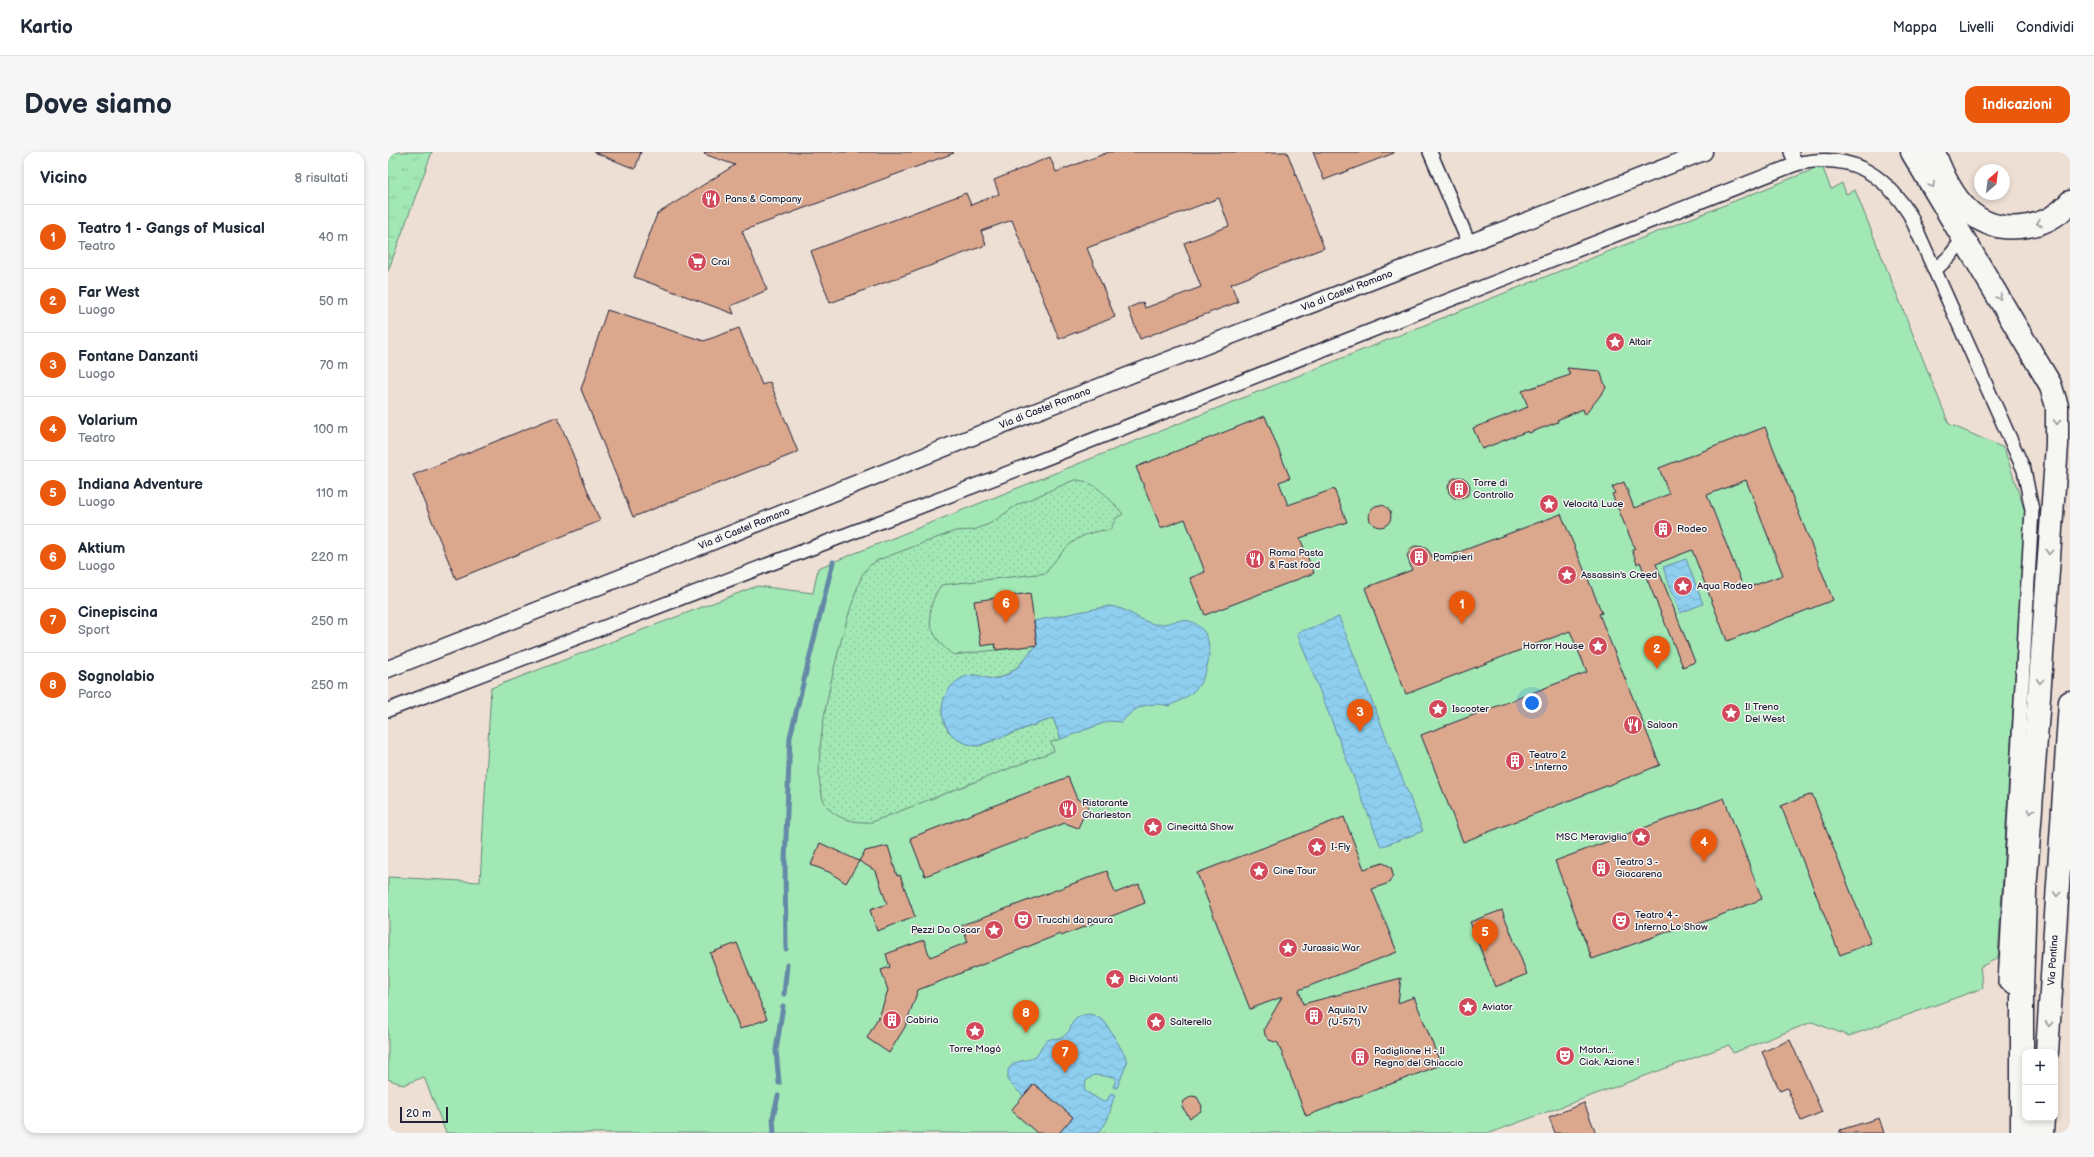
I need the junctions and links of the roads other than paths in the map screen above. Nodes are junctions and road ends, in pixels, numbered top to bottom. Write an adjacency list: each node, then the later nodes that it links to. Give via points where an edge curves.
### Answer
1 (1430, 152): 8 (street)
2 (1704, 152): 8 (street, Via di Castel Romano)
3 (1912, 152): 7 (highway, one-way to 7)
4 (1934, 152): 6 (highway, one-way to 4, via 2055,216 2036,224 2008,228 1988,224 1968,211 1955,196)
5 (1794, 158): 9 (street, via 1838,159 1863,166 1878,175 1896,194 1910,215); 12 (street, via 1026,466)
6 (2070, 202)
7 (1964, 238): 9 (street); 13 (highway, one-way to 13, via 2050,384 2057,406 2056,453 2025,892)
8 (1469, 243): 10 (street, Via di Castel Romano)
9 (1935, 270): 13 (street, via 2024,470 2032,510 2005,982)
10 (388, 669)
11 (2070, 702): 14 (highway, Via Pontina, one-way to 14)
12 (388, 710)
13 (2022, 989): 16 (highway)
14 (2047, 1049)
15 (2043, 1121): 17 (highway)
16 (2022, 1133)
17 (2042, 1133)

